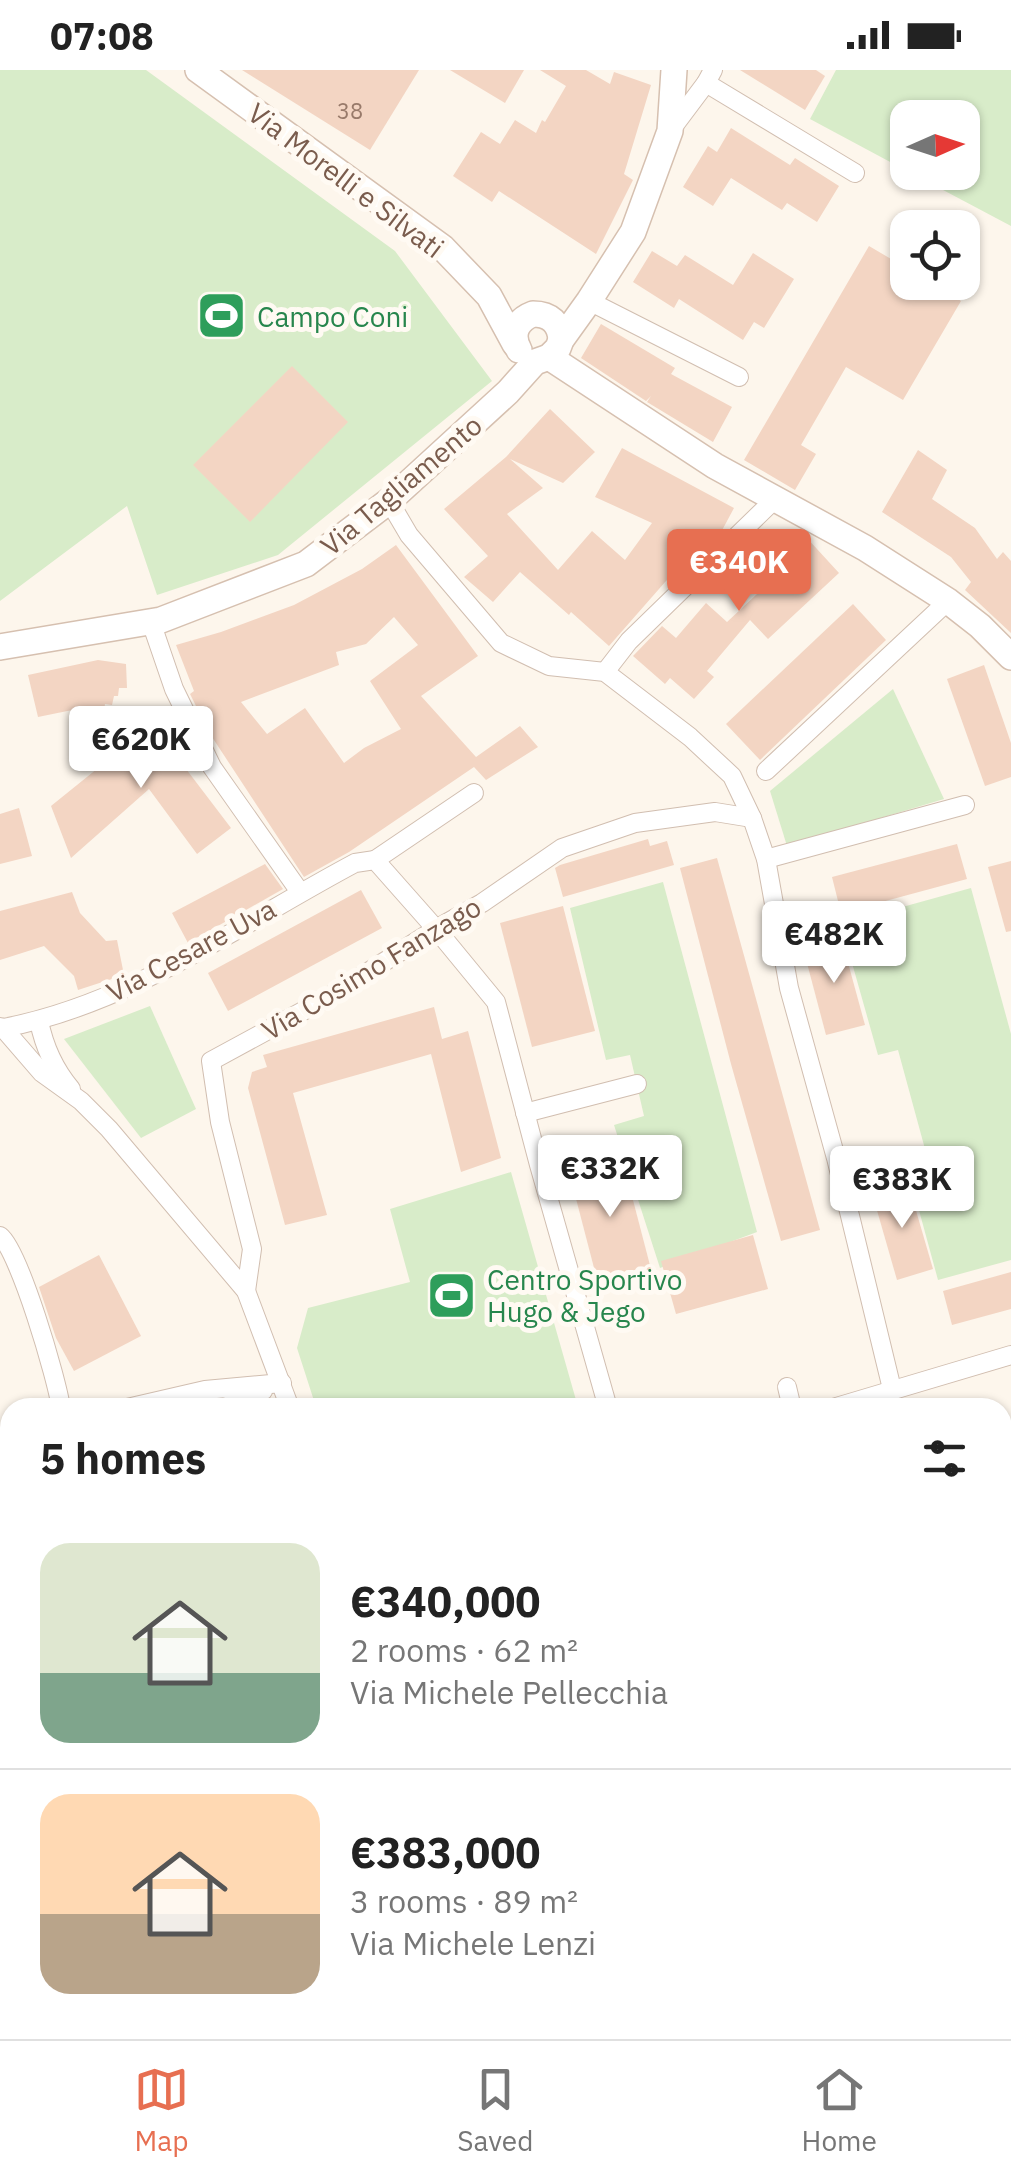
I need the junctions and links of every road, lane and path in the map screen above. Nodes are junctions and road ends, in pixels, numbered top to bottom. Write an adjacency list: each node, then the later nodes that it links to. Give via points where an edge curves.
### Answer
1 (198, 70): 7 (main road, Via Morelli e Silvati, via 442,247)
2 (674, 70): 4 (main road)
3 (710, 77): 4 (street); 5 (street)
4 (670, 132): 6 (main road, via 633,232)
5 (855, 172)
6 (589, 301): 7 (main road); 8 (street)
7 (538, 341): 9 (main road, via 715,466); 10 (main road, Via Tagliamento, via 508,392)
8 (739, 378)
9 (775, 499): 11 (main road); 15 (street, via 628,641)
10 (388, 501): 12 (main road, Via Tagliamento, via 306,564); 15 (street, via 501,644 550,666)
11 (948, 602): 14 (main road); 16 (street)
12 (151, 622): 13 (main road, Via Tagliamento); 22 (street, via 174,690 212,767)
13 (0, 647)
14 (1011, 657)
15 (605, 672): 19 (street, via 732,776)
16 (766, 771)
17 (474, 793): 21 (street, Via Cesare Uva)
18 (964, 805): 20 (street)
19 (752, 818): 20 (street); 23 (street, Via Cosimo Fanzago, via 715,812 651,820 562,848)
20 (766, 859): 34 (street, via 789,988)
21 (375, 860): 22 (street, Via Cesare Uva, via 355,863); 23 (street)
22 (300, 892): 24 (street, Via Cesare Uva, via 178,962)
23 (436, 929): 28 (street, via 496,1002); 30 (street, Via Cosimo Fanzago, via 211,1061 252,1249)
24 (39, 1021): 25 (street, Via Cesare Uva); 27 (street, via 43,1041)
25 (2, 1028): 27 (street, via 42,1073)
26 (637, 1084): 28 (street)
27 (81, 1101): 30 (street)
28 (524, 1113): 39 (street)
29 (0, 1236): 35 (street, via 21,1273)
30 (246, 1291): 32 (street)
31 (1011, 1355): 34 (street)
32 (282, 1383): 36 (street); 37 (street); 38 (street)
33 (787, 1387): 40 (street)
34 (892, 1390): 41 (street)
35 (60, 1398)
36 (170, 1398)
37 (246, 1398)
38 (287, 1398)
39 (605, 1398)
40 (790, 1398)
41 (866, 1398)

